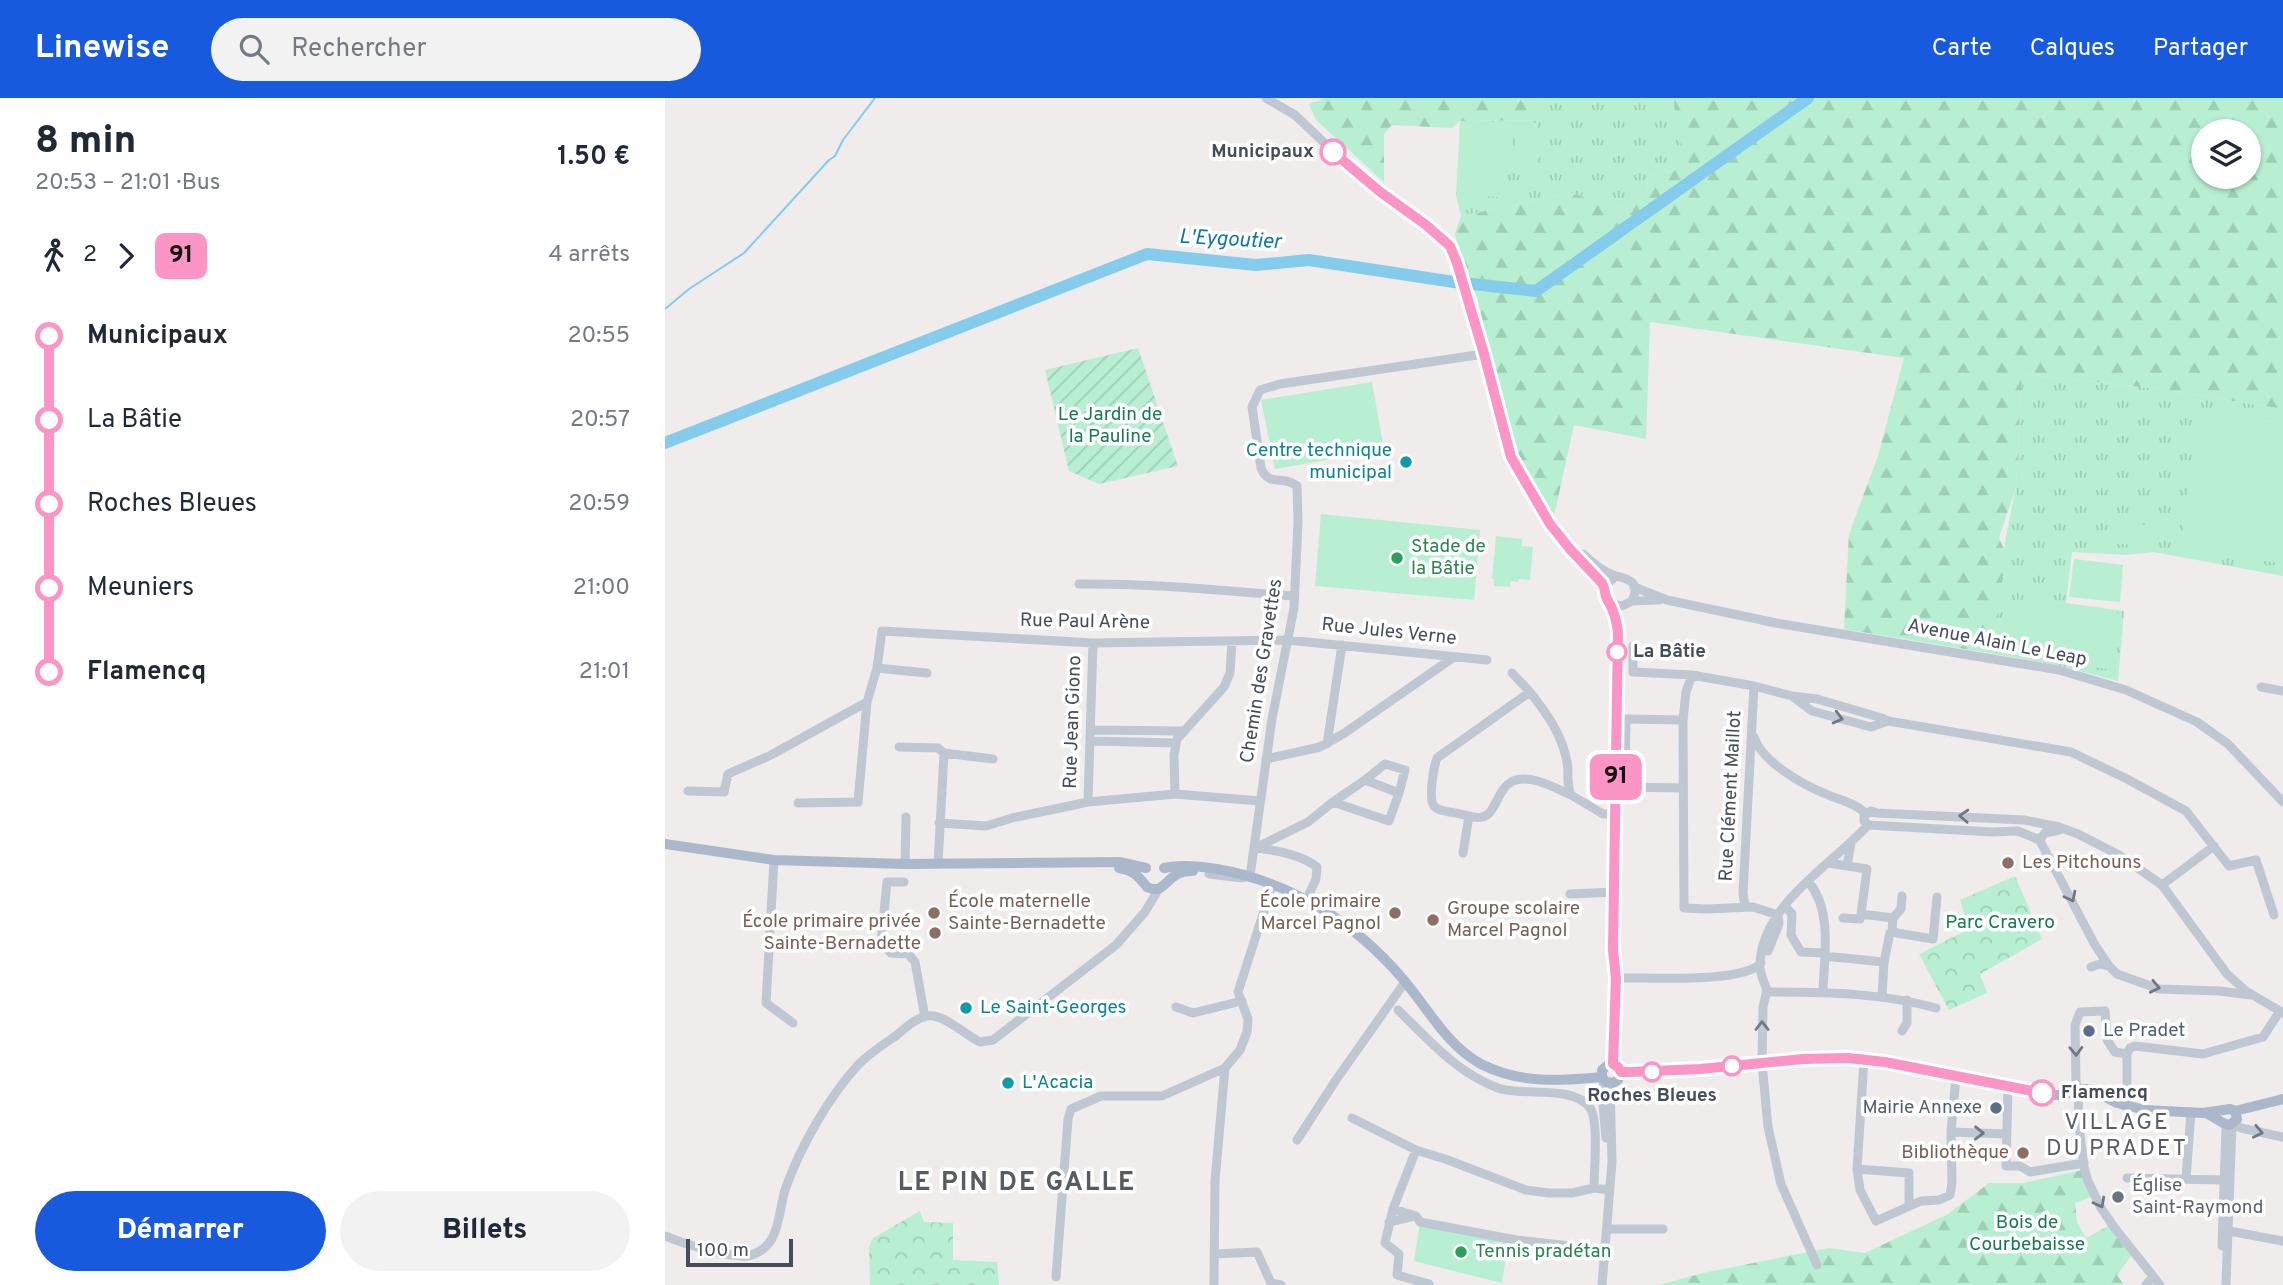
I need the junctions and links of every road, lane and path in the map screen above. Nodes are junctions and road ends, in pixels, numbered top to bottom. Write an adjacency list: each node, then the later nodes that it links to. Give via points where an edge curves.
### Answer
1 (1266, 98): 2 (street, via 1294,115 1356,173 1444,240 1454,254)
2 (1484, 354): 3 (street, via 1508,449); 8 (street, Chemin des Gravettes, via 1260,390 1252,407 1264,477 1297,486)
3 (1553, 528): 4 (street, via 1595,565); 7 (street)
4 (1616, 576): 6 (street, via 1627,578); 7 (street)
5 (1079, 584): 8 (street, via 1129,583)
6 (1634, 587): 9 (street, Avenue Alain Le Leap); 10 (street)
7 (1605, 588): 11 (street)
8 (1294, 596): 13 (street, Chemin des Gravettes)
9 (1667, 600): 10 (street, Avenue Alain Le Leap); 49 (street, Avenue Alain Le Leap, via 2059,670 2126,690 2197,722)
10 (1628, 603): 11 (street); 12 (street)
11 (1612, 604): 12 (street)
12 (1618, 632): 52 (street)
13 (1287, 640): 14 (street, Rue Paul Arène); 16 (street, Rue Jules Verne); 39 (street, Chemin des Gravettes)
14 (1232, 641): 15 (street, Rue Paul Arène); 31 (street, via 1230,673 1224,687)
15 (1093, 643): 20 (street, Rue Paul Arène, via 882,631); 30 (street, Rue Jean Giono)
16 (1342, 645): 18 (street, Rue Jules Verne); 35 (street)
17 (1633, 646): 23 (street, via 1633,672)
18 (1454, 657): 19 (street, Rue Jules Verne); 35 (street)
19 (1486, 660)
20 (877, 668): 21 (street); 28 (street)
21 (927, 673)
22 (1512, 673): 27 (street)
23 (1692, 675): 24 (street); 29 (street)
24 (1755, 687): 32 (street, Rue Clément Maillot); 63 (street, via 1817,699 1888,722 2071,752 2186,811)
25 (2260, 687): 26 (street)
26 (2283, 691)
27 (1530, 692): 45 (street, via 1552,720 1565,749); 54 (street, via 1437,758 1434,806)
28 (867, 702): 42 (street, via 728,774 724,792); 50 (street, via 858,802)
29 (1683, 720): 41 (street); 41 (street, via 1626,719 1625,787)
30 (1090, 730): 31 (street); 33 (street, Rue Jean Giono)
31 (1184, 731): 34 (street)
32 (1753, 732): 53 (street, via 1756,745 1778,766); 85 (street, Rue Clément Maillot)
33 (1090, 741): 34 (street); 46 (street, Rue Jean Giono)
34 (1176, 743): 44 (street)
35 (1327, 744): 39 (street)
36 (899, 747): 37 (street, via 938,748)
37 (944, 753): 38 (street); 57 (street)
38 (993, 759)
39 (1266, 759): 47 (street, Chemin des Gravettes)
40 (1365, 780): 43 (street); 43 (street, via 1385,764 1405,770); 48 (street)
41 (1683, 788): 85 (street, via 1684,908)
42 (688, 791)
43 (1399, 793): 48 (street, via 1389,821)
44 (1175, 794): 46 (street); 47 (street)
45 (1571, 795): 52 (street, via 1603,814); 54 (street, via 1526,779 1513,781 1502,789 1490,813 1482,818)
46 (1088, 802): 57 (street, via 986,826)
47 (1260, 802): 64 (street, Chemin des Gravettes)
48 (1333, 802): 64 (street, via 1308,822)
49 (2283, 802)
50 (798, 803)
51 (1877, 813): 53 (street); 56 (street, one-way to 51); 58 (street, via 1879,820)
52 (1615, 814): 79 (street)
53 (1865, 814): 58 (street, via 1864,821)
54 (1469, 816): 65 (street)
55 (906, 817): 68 (street)
56 (2032, 822): 59 (street, via 2039,822); 60 (street)
57 (939, 823): 69 (street)
58 (1872, 825): 60 (street); 61 (street)
59 (2043, 832): 60 (street, via 2034,839); 77 (street, via 2069,830 2119,855); 94 (street, one-way to 94)
60 (2028, 834)
61 (1851, 843): 67 (street); 70 (street)
62 (665, 844): 66 (main road)
63 (2214, 846): 77 (street); 88 (street, via 2229,866 2256,860)
64 (1255, 848): 73 (street, Chemin des Gravettes); 83 (street, via 1308,860 1317,867 1317,879)
65 (1463, 853)
66 (774, 860): 68 (main road); 113 (street, via 766,1003)
67 (1828, 863): 70 (street); 75 (street)
68 (905, 864): 69 (main road)
69 (938, 864): 74 (main road, via 1119,862)
70 (1847, 866): 86 (street, via 1867,869)
71 (1164, 868): 73 (main road, via 1185,866); 74 (main road, via 1168,875); 74 (main road, via 1157,864)
72 (1209, 874): 73 (street); 74 (main road, via 1185,872); 78 (main road)
73 (1250, 876): 83 (main road)
74 (1152, 881): 112 (street, via 1145,912 1116,946 989,1042 975,1040 936,1016)
75 (1808, 881): 84 (street); 93 (street, via 1821,903)
76 (904, 882): 112 (street, via 887,882 881,943 883,952 908,954 915,962)
77 (2162, 885): 100 (street)
78 (1271, 889): 91 (main road); 107 (street, via 1238,992)
79 (1615, 891): 80 (street); 98 (street)
80 (1570, 894)
81 (1902, 896): 90 (street, via 1901,909)
82 (1937, 897): 92 (street, via 1933,939)
83 (1306, 901): 91 (main road)
84 (1786, 905): 87 (street); 93 (street, via 1793,915 1791,935 1801,952)
85 (1745, 906): 87 (street)
86 (1861, 914): 89 (street, via 1860,919); 90 (street)
87 (1779, 915): 96 (street)
88 (2274, 915)
89 (1843, 918)
90 (1893, 918): 92 (street)
91 (1339, 920): 99 (main road, via 1380,953)
92 (1891, 932): 95 (street)
93 (1824, 954): 95 (street); 103 (street)
94 (2102, 955): 97 (street); 97 (street, via 2091,965)
95 (1884, 962): 104 (street)
96 (1759, 966): 98 (street, via 1724,976); 101 (street)
97 (2109, 966): 102 (street, one-way to 102, via 2117,974 2159,989)
98 (1616, 978): 119 (street)
99 (1405, 982): 121 (main road, via 1455,1045 1484,1065 1521,1078); 133 (street)
100 (2236, 983): 102 (street); 105 (street)
101 (1767, 990): 103 (street); 117 (street, one-way to 101)
102 (2220, 991): 105 (street)
103 (1823, 992): 104 (street)
104 (1882, 997): 106 (street)
105 (2256, 997): 111 (street)
106 (1907, 1000): 109 (street); 114 (street, via 1907,1023)
107 (1241, 1001): 108 (street, via 1193,1013); 118 (street, via 1247,1032)
108 (1176, 1007)
109 (1936, 1008)
110 (1398, 1010): 140 (street, via 1459,1069 1500,1089 1563,1094 1591,1109)
111 (2282, 1012): 115 (street, via 2263,1037 2203,1054 2140,1047 2130,1048)
112 (925, 1017): 149 (street, via 859,1064 842,1087 812,1132 786,1188 776,1232 768,1245 747,1256 702,1251)
113 (793, 1023)
114 (1902, 1031)
115 (2127, 1054): 123 (street, one-way to 123, via 2115,1052 2107,1040 2105,1010 2080,1012 2075,1025); 125 (street, via 2127,1101)
116 (1864, 1059): 117 (main road); 120 (main road); 136 (street)
117 (1762, 1063): 119 (main road, via 1700,1069); 153 (street, via 1768,1127 1781,1184)
118 (1225, 1068): 152 (street); 155 (street, via 1162,1096 1101,1096 1071,1109)
119 (1617, 1068): 121 (main road, via 1618,1080); 121 (main road, via 1604,1067)
120 (1956, 1077): 122 (main road); 130 (street)
121 (1605, 1080): 141 (street)
122 (2008, 1087): 123 (main road, via 2052,1095); 131 (street)
123 (2079, 1089): 125 (main road, via 2097,1091); 135 (street)
124 (2283, 1099): 126 (main road)
125 (2121, 1104): 127 (main road)
126 (2230, 1111): 127 (main road); 129 (main road, via 2221,1114)
127 (2197, 1112): 129 (main road); 138 (street)
128 (1352, 1118): 134 (street)
129 (2229, 1124): 132 (street, one-way to 132); 139 (street); 148 (street)
130 (1951, 1132): 131 (street, one-way to 131); 142 (street, via 1949,1195)
131 (2006, 1134): 135 (street, via 2006,1166 2030,1172)
132 (2283, 1138)
133 (1297, 1140)
134 (1416, 1150): 140 (street, via 1526,1190 1572,1193); 143 (street)
135 (2082, 1165): 154 (street, one-way to 154, via 2101,1208)
136 (1857, 1168): 142 (street, via 1909,1173); 142 (street, via 1860,1190 1876,1222)
137 (2127, 1178): 138 (street)
138 (2186, 1179): 139 (street)
139 (2224, 1180): 162 (street)
140 (1594, 1188): 141 (street)
141 (1609, 1190): 146 (street)
142 (1909, 1206)
143 (1393, 1209): 144 (street); 145 (street)
144 (1416, 1216): 145 (street); 151 (street, via 1420,1222 1516,1240)
145 (1389, 1222): 156 (street, via 1385,1243 1399,1254 1397,1275)
146 (1607, 1229): 147 (street); 151 (street)
147 (1663, 1229)
148 (2229, 1231): 150 (street); 162 (street)
149 (665, 1236)
150 (2283, 1241)
151 (1605, 1250): 159 (street)
152 (1214, 1254): 157 (street); 158 (street, via 1257,1252 1272,1283)
153 (1817, 1265)
154 (2153, 1276): 160 (street); 161 (street)
155 (1056, 1277)
156 (1429, 1283)
157 (1214, 1285)
158 (1281, 1285)
159 (1602, 1285)
160 (2146, 1285)
161 (2160, 1285)
162 (2224, 1285)

